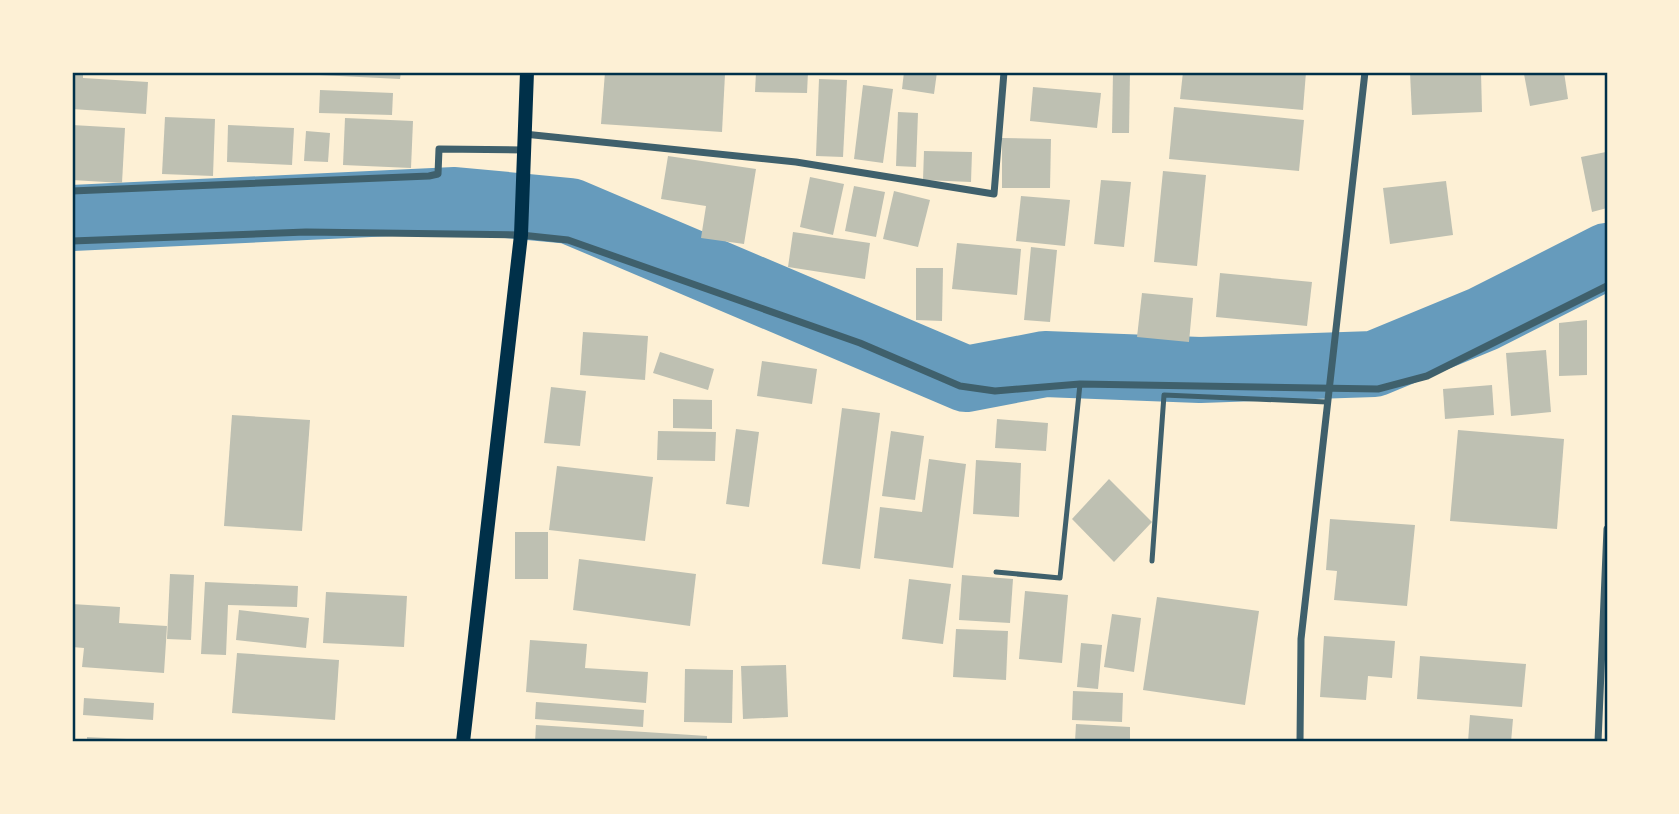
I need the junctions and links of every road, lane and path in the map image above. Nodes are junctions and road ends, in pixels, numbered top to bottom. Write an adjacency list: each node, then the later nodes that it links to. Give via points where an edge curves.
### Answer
1 (527, 72): 4 (main road)
2 (1004, 72): 4 (street, via 994,194 796,162)
3 (1365, 72): 11 (street)
4 (523, 134): 5 (main road)
5 (522, 153): 6 (street, via 439,149 438,174 429,176); 7 (main road)
6 (72, 191)
7 (521, 231): 8 (street, via 306,232); 10 (street, via 568,240 641,265 860,343 960,386 995,391); 16 (main road)
8 (72, 241)
9 (1607, 286): 11 (street, via 1427,376 1378,389)
10 (1080, 384): 11 (street); 15 (lane, via 1060,578)
11 (1329, 389): 12 (street)
12 (1327, 402): 14 (lane, via 1164,395); 17 (street, via 1301,639)
13 (1607, 529): 18 (street)
14 (1152, 561)
15 (996, 572)
16 (463, 742)
17 (1300, 742)
18 (1598, 742)

